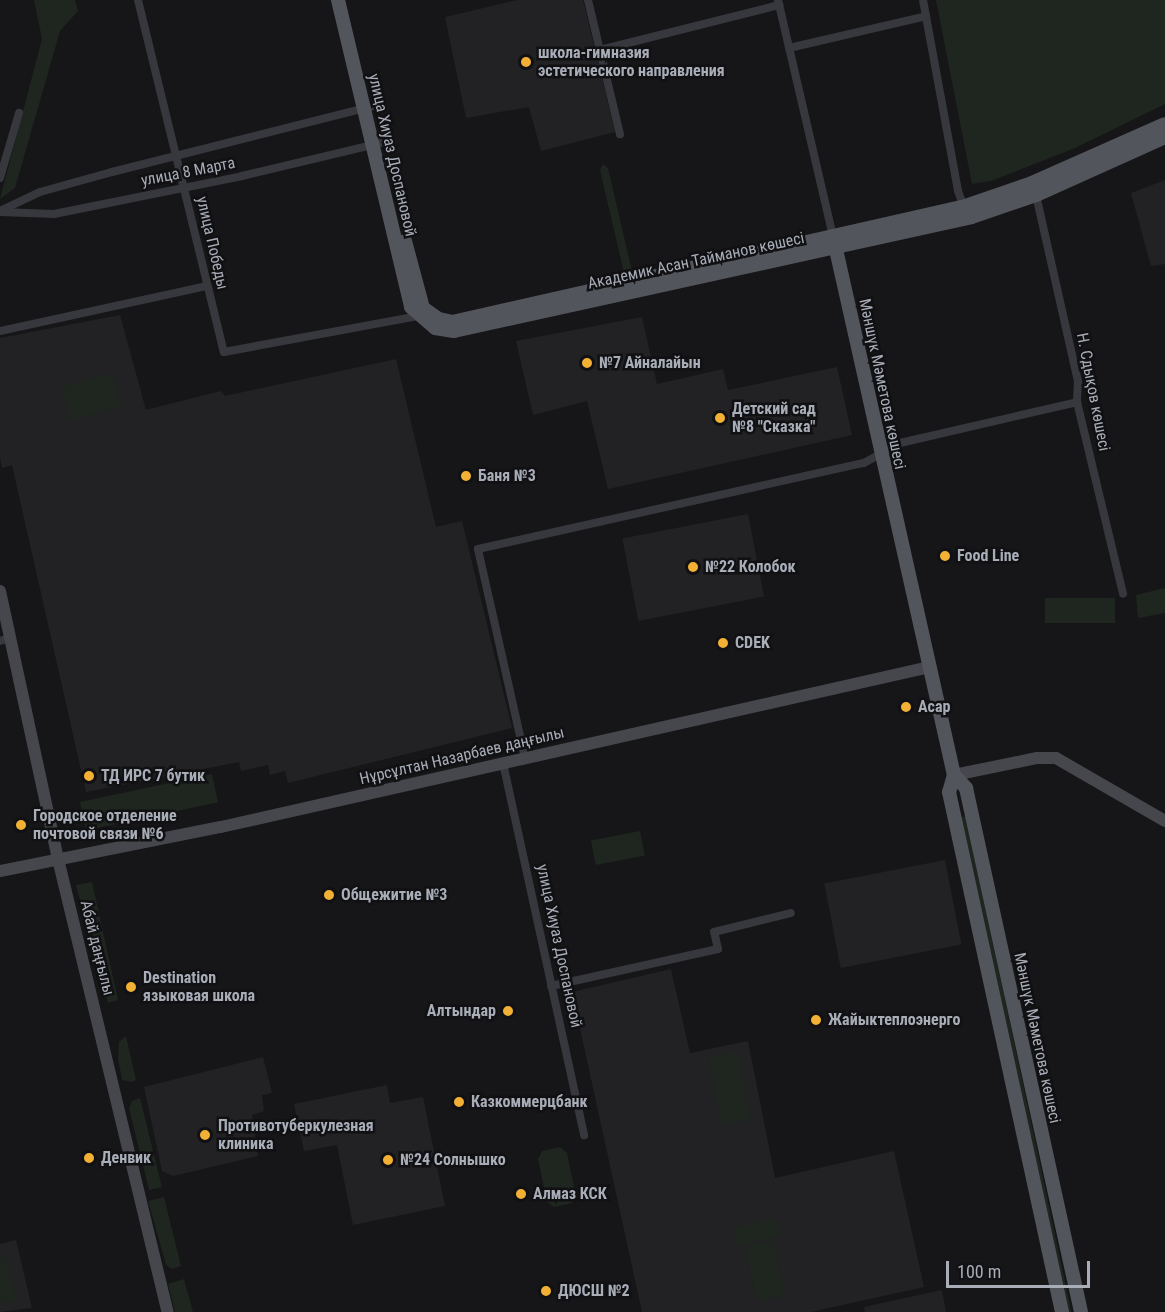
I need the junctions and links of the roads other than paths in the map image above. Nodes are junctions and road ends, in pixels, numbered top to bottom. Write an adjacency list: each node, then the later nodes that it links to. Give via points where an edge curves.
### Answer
1 (138, 0): 17 (street, улица Победы)
2 (338, 0): 10 (main road, улица Хиуаз Доспановой)
3 (347, 0): 10 (main road, улица Хиуаз Доспановой)
4 (588, 0): 9 (street)
5 (923, 0): 7 (street)
6 (779, 2): 8 (street, Мәншүк Мәметова көшесі); 9 (street)
7 (926, 16): 8 (street); 22 (street)
8 (789, 48): 23 (street, Мәншүк Мәметова көшесі)
9 (600, 50): 13 (street)
10 (368, 107): 15 (main road, улица Хиуаз Доспановой); 17 (street, улица 8 Марта)
11 (19, 113): 18 (street)
12 (1165, 124): 16 (main road, Академик Асан Тайманов көшесі)
13 (620, 134)
14 (1165, 137): 16 (main road, Академик Асан Тайманов көшесі)
15 (377, 143): 19 (street, улица 8 Марта); 25 (main road, улица Хиуаз Доспановой, via 408,295)
16 (1125, 148): 20 (main road, Академик Асан Тайманов көшесі); 22 (main road, Академик Асан Тайманов көшесі)
17 (177, 156): 19 (street, улица Победы); 21 (street, улица 8 Марта, via 40,192)
18 (0, 178)
19 (184, 188): 21 (street, улица 8 Марта, via 54,214); 24 (street, улица Победы)
20 (1036, 195): 22 (main road, Академик Асан Тайманов көшесі); 28 (street, Н. Сдықов көшесі, via 1078,381)
21 (0, 211)
22 (967, 212): 23 (main road, Академик Асан Тайманов көшесі)
23 (835, 242): 25 (main road, Академик Асан Тайманов көшесі, via 452,322); 29 (main road, Мәншүк Мәметова көшесі)
24 (206, 286): 26 (street); 27 (street, улица Победы)
25 (422, 314): 27 (street, Академик Асан Тайманов көшесі)
26 (0, 331)
27 (224, 352)
28 (1077, 402): 29 (street, via 900,443); 31 (street, Н. Сдықов көшесі)
29 (879, 455): 33 (main road, Мәншүк Мәметова көшесі); 34 (street, via 864,463 478,549)
30 (0, 591): 32 (main road, Абай даңғылы)
31 (1123, 594)
32 (5, 640): 38 (main road, Абай даңғылы)
33 (930, 667): 34 (main road, Нұрсұлтан Назарбаев даңғылы); 36 (main road, Мәншүк Мәметова көшесі)
34 (525, 758): 35 (main road, Нұрсұлтан Назарбаев даңғылы)
35 (503, 763): 38 (main road, Нұрсұлтан Назарбаев даңғылы); 41 (street, улица Хиуаз Доспановой)
36 (954, 775): 37 (main road, via 1037,758 1056,758); 44 (main road, Мәншүк Мәметова көшесі, via 951,802); 45 (main road, Мәншүк Мәметова көшесі, via 966,788)
37 (1165, 821)
38 (58, 859): 39 (main road, Нұрсұлтан Назарбаев даңғылы); 43 (main road, Абай даңғылы)
39 (0, 871)
40 (791, 913): 41 (street, via 714,932 718,949)
41 (551, 986): 42 (street, улица Хиуаз Доспановой)
42 (584, 1135)
43 (168, 1312)
44 (1062, 1312)
45 (1081, 1312)

